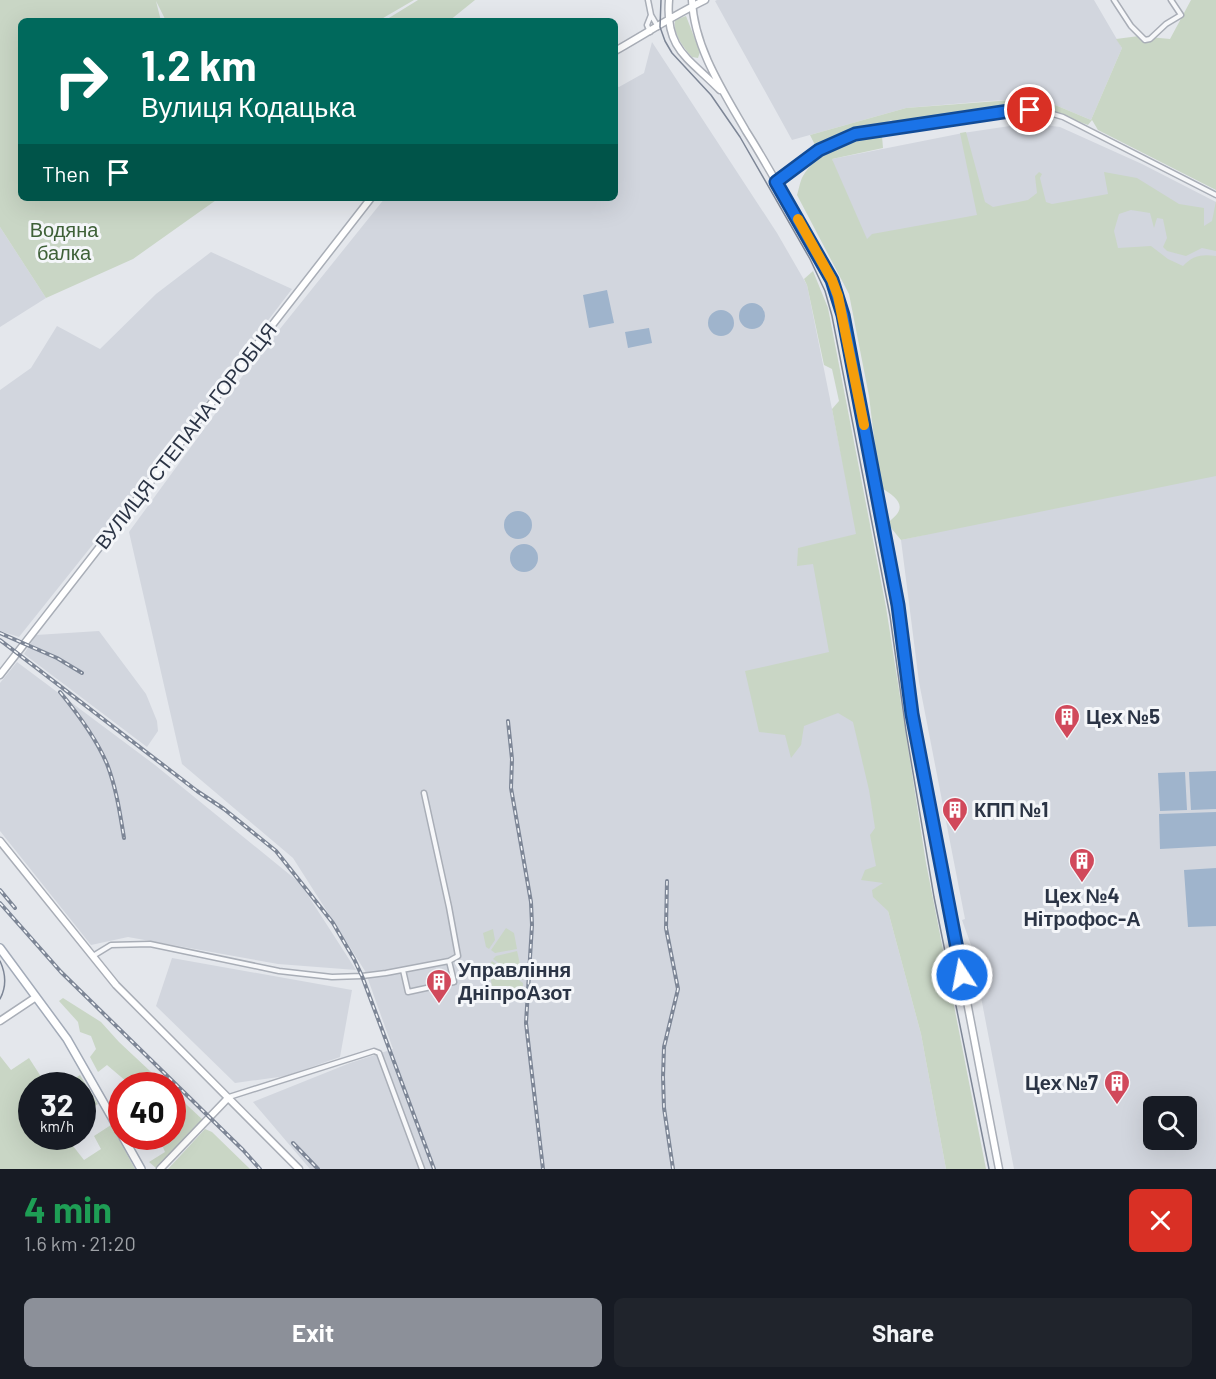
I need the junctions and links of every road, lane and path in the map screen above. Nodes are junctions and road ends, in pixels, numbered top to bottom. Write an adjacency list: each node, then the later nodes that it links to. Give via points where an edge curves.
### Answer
1 (648, 0): 7 (street)
2 (669, 0): 8 (street)
3 (705, 0): 6 (street)
4 (1114, 0): 5 (street, via 1145,40 1181,15)
5 (1171, 0)
6 (692, 3): 8 (street); 12 (street, via 705,52)
7 (651, 15): 9 (street); 10 (street, via 647,22)
8 (668, 20): 9 (street); 12 (street, via 680,52)
9 (658, 27): 10 (street)
10 (650, 32): 11 (street)
11 (618, 49)
12 (725, 94): 13 (street)
13 (776, 182): 14 (street, via 819,150 855,134 1030,110 1063,117); 32 (street, via 832,280 843,315 898,605 912,714)
14 (1216, 195)
15 (369, 201): 16 (street, ВУЛИЦЯ СТЕПАНА ГОРОБЦЯ)
16 (0, 675)
17 (424, 793): 21 (street, via 458,956)
18 (0, 841): 20 (street)
19 (0, 948): 23 (main road)
20 (92, 956): 22 (street, via 111,945 150,944 311,975 362,976); 25 (street)
21 (449, 961): 22 (street); 22 (street, via 454,982 408,992)
22 (403, 970)
23 (36, 997): 24 (street); 26 (main road, via 66,1039)
24 (0, 1022)
25 (228, 1098): 29 (street); 30 (street); 31 (street, via 374,1051 381,1057)
26 (108, 1112)
27 (130, 1150): 28 (main road)
28 (141, 1169)
29 (160, 1169)
30 (299, 1169)
31 (422, 1169)
32 (999, 1169)

